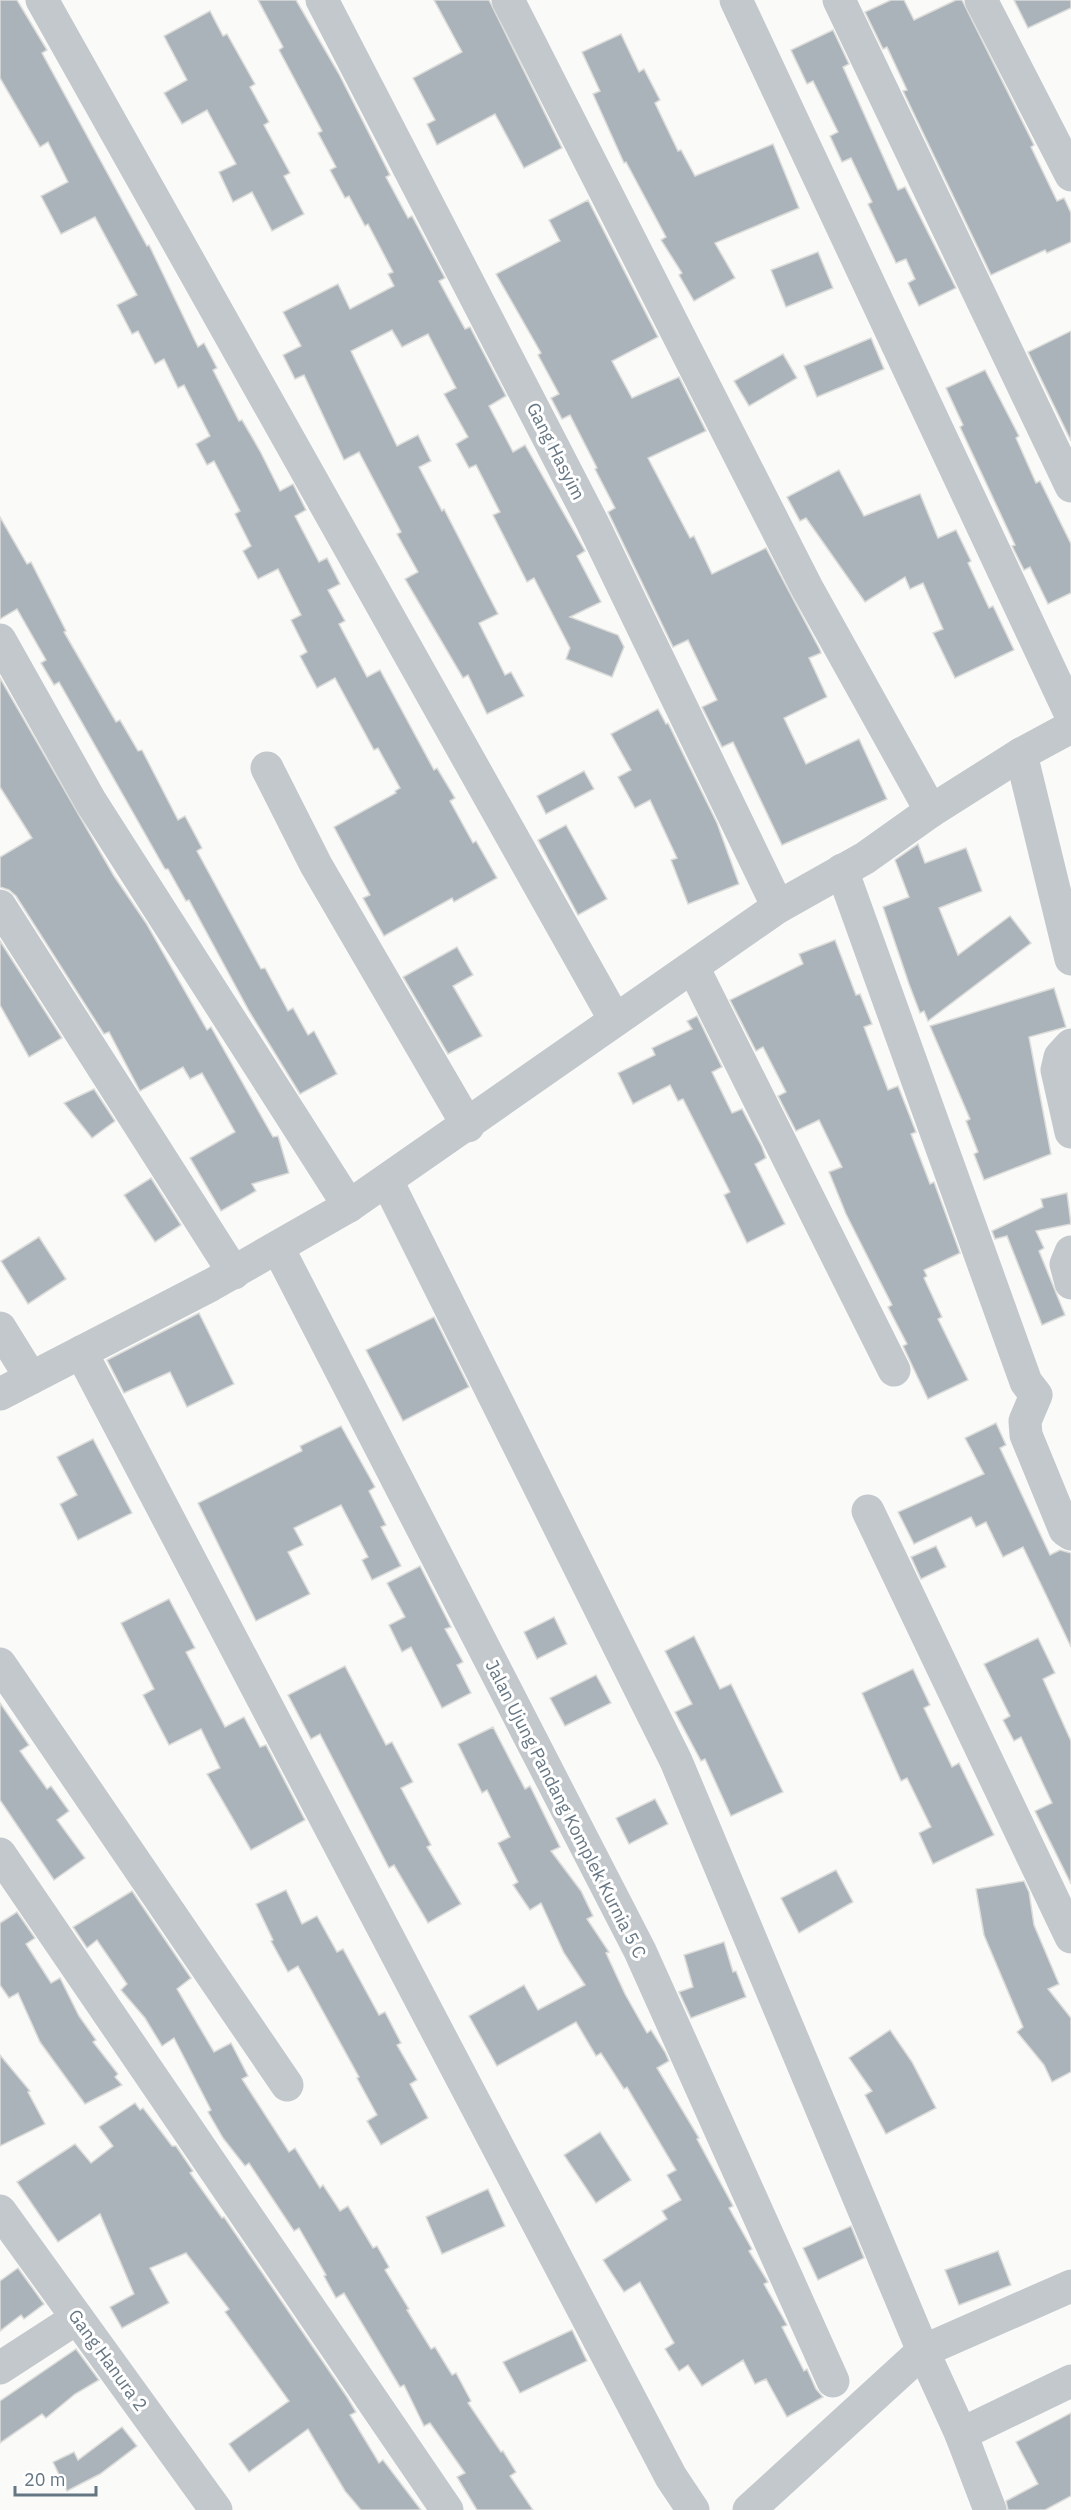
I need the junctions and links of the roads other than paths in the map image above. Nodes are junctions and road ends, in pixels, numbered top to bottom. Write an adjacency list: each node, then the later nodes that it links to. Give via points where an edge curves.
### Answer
1 (42, 0): 20 (street)
2 (322, 0): 17 (street, Gang Hasyim, via 592,522)
3 (508, 0): 14 (street, via 807,588)
4 (736, 0): 10 (street)
5 (839, 0): 8 (street)
6 (981, 0): 7 (street)
7 (1071, 175)
8 (1071, 486)
9 (0, 640): 25 (street, via 91,802)
10 (1071, 715)
11 (1071, 727): 12 (street)
12 (1021, 754): 14 (street); 18 (street)
13 (267, 768): 22 (street, via 316,865)
14 (931, 811): 15 (street)
15 (842, 870): 17 (street); 36 (street, via 1026,1382 1036,1395 1025,1421 1026,1435 1065,1530)
16 (0, 906): 28 (street)
17 (778, 907): 19 (street)
18 (1071, 959)
19 (693, 967): 20 (street); 32 (street)
20 (615, 1020): 22 (street)
21 (1071, 1045): 23 (street, via 1060,1057 1057,1070)
22 (468, 1126): 24 (street)
23 (1071, 1132)
24 (387, 1181): 25 (street); 44 (street, via 676,1761)
25 (349, 1206): 26 (street)
26 (278, 1248): 28 (street); 46 (street, Jalan Ujung Pandang Komplek Kurnia 5 C, via 640,1951)
27 (1071, 1252): 29 (street, via 1066,1264)
28 (234, 1273): 31 (street)
29 (1071, 1283)
30 (0, 1328): 33 (street)
31 (81, 1352): 33 (street); 51 (street, via 671,2477)
32 (894, 1370)
33 (31, 1378): 34 (street)
34 (0, 1394)
35 (868, 1511): 39 (street)
36 (1071, 1534)
37 (0, 1664): 40 (street)
38 (0, 1854): 50 (street)
39 (1071, 1937)
40 (287, 2085)
41 (0, 2211): 43 (street, Gang Hanura 2)
42 (1071, 2286): 44 (street)
43 (77, 2318): 45 (street); 49 (street, Gang Hanura 2)
44 (923, 2351): 48 (street); 52 (street)
45 (0, 2368)
46 (833, 2381)
47 (1071, 2381): 48 (street)
48 (961, 2434): 53 (street)
49 (216, 2510)
50 (447, 2510)
51 (693, 2510)
52 (749, 2510)
53 (990, 2510)

